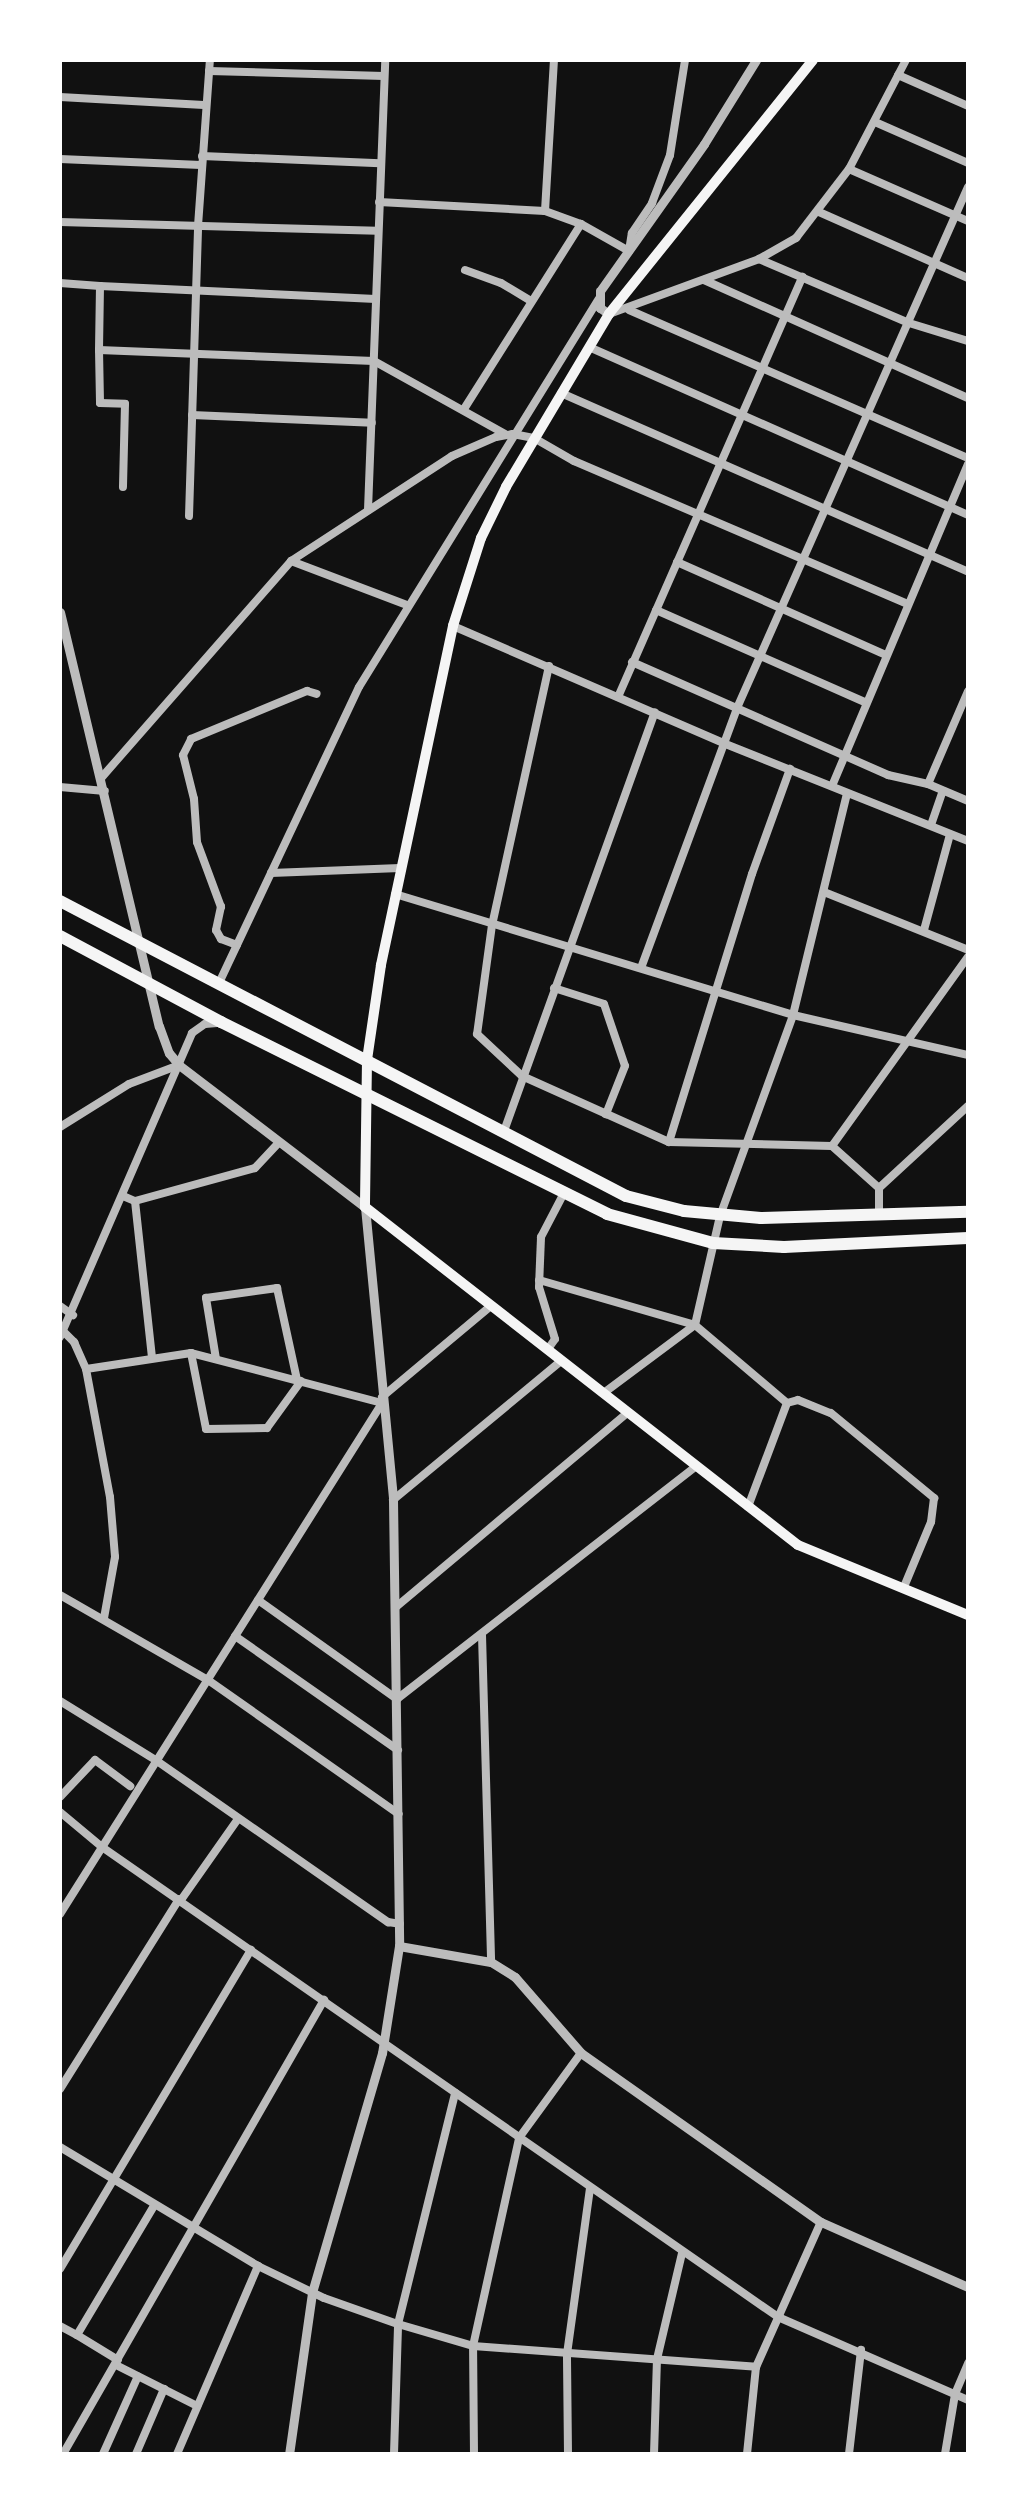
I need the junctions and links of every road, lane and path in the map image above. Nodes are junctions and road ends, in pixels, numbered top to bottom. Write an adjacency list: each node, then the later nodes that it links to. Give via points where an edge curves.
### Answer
1 (210, 60): 8 (street)
2 (384, 60): 10 (street)
3 (554, 60): 22 (street)
4 (686, 60): 30 (street, via 670,154 652,203 632,233)
5 (756, 60): 30 (street)
6 (813, 60): 44 (main road)
7 (906, 60): 9 (street)
8 (209, 72): 10 (street); 12 (street)
9 (898, 75): 13 (street); 14 (street)
10 (384, 76): 17 (street)
11 (60, 97): 12 (street)
12 (204, 104): 16 (street)
13 (968, 106)
14 (875, 122): 18 (street); 19 (street)
15 (60, 160): 16 (street)
16 (202, 160): 17 (street); 28 (street)
17 (380, 163): 21 (street)
18 (968, 163)
19 (849, 168): 23 (street); 24 (street)
20 (968, 187): 24 (street)
21 (379, 202): 22 (street); 29 (street)
22 (546, 212): 27 (street)
23 (819, 212): 31 (street, via 796,238); 32 (street)
24 (955, 216): 25 (street); 32 (street)
25 (968, 221)
26 (60, 222): 28 (street)
27 (580, 224): 30 (street); 42 (street)
28 (198, 226): 29 (street); 39 (street)
29 (377, 231): 40 (street)
30 (630, 251): 41 (street)
31 (759, 259): 34 (street); 36 (street)
32 (934, 264): 35 (street); 46 (street)
33 (465, 270): 42 (street)
34 (802, 277): 45 (street); 46 (street)
35 (968, 278)
36 (704, 280): 43 (street); 45 (street)
37 (60, 283): 38 (street)
38 (100, 286): 39 (street); 49 (street)
39 (196, 290): 40 (street); 50 (street)
40 (376, 298): 51 (street)
41 (598, 300): 44 (street); 61 (street)
42 (531, 301): 56 (street)
43 (629, 310): 44 (street); 53 (street)
44 (609, 314): 48 (main road)
45 (786, 318): 52 (street); 53 (street)
46 (909, 322): 47 (street); 52 (street)
47 (968, 341)
48 (589, 347): 54 (main road); 59 (street)
49 (99, 350): 50 (street); 66 (street, via 100,403 125,404)
50 (195, 352): 51 (street); 57 (street)
51 (374, 361): 56 (street); 60 (street)
52 (891, 362): 55 (street); 58 (street)
53 (765, 368): 58 (street); 59 (street)
54 (561, 393): 62 (main road); 65 (street)
55 (968, 398)
56 (464, 409): 61 (street)
57 (192, 415): 60 (street); 71 (street)
58 (867, 415): 63 (street); 64 (street)
59 (743, 418): 64 (street); 65 (street)
60 (372, 422): 68 (street)
61 (510, 434): 62 (street); 68 (street, via 452,456); 79 (street)
62 (534, 438): 72 (street); 83 (main road, via 481,538)
63 (968, 461): 67 (street)
64 (846, 463): 67 (street); 69 (street)
65 (723, 464): 69 (street); 72 (street)
66 (123, 487)
67 (950, 506): 70 (street); 73 (street)
68 (368, 510): 74 (street)
69 (826, 510): 73 (street); 76 (street)
70 (968, 515)
71 (189, 516)
72 (700, 516): 75 (street); 76 (street)
73 (930, 556): 77 (street); 78 (street)
74 (291, 561): 79 (street); 99 (street)
75 (677, 562): 80 (street); 81 (street)
76 (805, 562): 78 (street); 80 (street)
77 (968, 572)
78 (908, 604): 85 (street)
79 (407, 605): 111 (street, via 359,687)
80 (784, 609): 85 (street); 87 (street)
81 (656, 610): 87 (street); 88 (street)
82 (60, 612): 84 (street)
83 (453, 626): 89 (street); 110 (main road)
84 (70, 648): 86 (street); 99 (street)
85 (886, 655): 93 (street)
86 (60, 658)
87 (762, 658): 93 (street); 94 (street)
88 (632, 662): 92 (street); 94 (street)
89 (549, 666): 92 (street); 115 (street)
90 (968, 690): 100 (street)
91 (317, 694): 119 (street, via 308,690 191,739 183,755 197,842 222,906 216,930)
92 (618, 697): 95 (street)
93 (865, 702): 97 (street)
94 (737, 708): 96 (street); 97 (street)
95 (655, 712): 96 (street); 120 (street)
96 (724, 743): 98 (street); 122 (street)
97 (844, 754): 100 (street); 101 (street)
98 (790, 769): 101 (street); 126 (street)
99 (102, 777): 103 (street)
100 (928, 784): 104 (street)
101 (832, 786): 105 (street)
102 (60, 787): 103 (street)
103 (106, 790): 118 (street)
104 (943, 791): 106 (street); 107 (street)
105 (848, 793): 107 (street); 112 (street)
106 (968, 801)
107 (930, 825): 108 (street)
108 (950, 834): 109 (street); 116 (street)
109 (968, 841)
110 (400, 868): 111 (street); 113 (main road)
111 (271, 873): 119 (street)
112 (824, 892): 116 (street); 127 (street)
113 (395, 894): 115 (street); 131 (main road)
114 (60, 900): 118 (highway)
115 (492, 924): 120 (street); 133 (street, via 477,1034)
116 (924, 930): 121 (street)
117 (60, 936): 123 (highway)
118 (140, 940): 123 (street); 124 (highway)
119 (237, 944): 124 (street)
120 (568, 948): 122 (street); 125 (street)
121 (968, 953): 129 (street)
122 (641, 968): 126 (street)
123 (148, 982): 128 (highway); 132 (street)
124 (218, 983): 131 (highway)
125 (554, 988): 133 (street); 136 (street, via 604,1004 625,1066)
126 (718, 992): 127 (street); 140 (street)
127 (793, 1015): 129 (street); 141 (street)
128 (222, 1022): 132 (street, via 192,1033); 134 (highway)
129 (906, 1042): 130 (street); 142 (street)
130 (968, 1055)
131 (367, 1060): 134 (main road); 138 (highway)
132 (178, 1065): 137 (street, via 129,1084); 139 (street); 145 (street)
133 (522, 1076): 136 (street); 138 (street)
134 (366, 1093): 144 (highway); 147 (main road)
135 (968, 1106): 143 (street)
136 (606, 1114): 140 (street)
137 (60, 1126)
138 (504, 1132): 150 (highway, via 626,1196)
139 (279, 1142): 146 (street, via 255,1168); 147 (street)
140 (669, 1142): 141 (street)
141 (745, 1145): 142 (street); 150 (street)
142 (832, 1146): 143 (street)
143 (879, 1188): 149 (street)
144 (564, 1193): 152 (highway, via 607,1214); 153 (street, via 541,1237)
145 (123, 1196): 146 (street); 156 (street)
146 (135, 1201): 161 (street)
147 (365, 1208): 155 (main road); 167 (street)
148 (968, 1212): 149 (highway)
149 (880, 1214): 150 (highway)
150 (720, 1216): 152 (street)
151 (968, 1238): 152 (highway, via 784,1247)
152 (712, 1243): 157 (street)
153 (540, 1280): 157 (street); 159 (street, via 555,1339)
154 (60, 1306): 156 (street)
155 (492, 1306): 159 (main road); 167 (street)
156 (73, 1315): 158 (street)
157 (695, 1325): 166 (street); 168 (street)
158 (61, 1334): 164 (street, via 74,1342)
159 (548, 1349): 163 (main road)
160 (191, 1353): 161 (street); 162 (street); 165 (street, via 206,1429 267,1428)
161 (152, 1358): 164 (street)
162 (216, 1360): 165 (street); 165 (street, via 206,1298 277,1288)
163 (562, 1360): 166 (main road); 171 (street)
164 (86, 1369): 178 (street, via 115,1537)
165 (299, 1380): 167 (street)
166 (605, 1392): 169 (main road)
167 (382, 1400): 171 (street); 175 (street)
168 (787, 1402): 172 (street); 173 (street, via 831,1413 934,1498)
169 (628, 1412): 170 (main road); 176 (street)
170 (695, 1467): 172 (main road); 179 (street)
171 (393, 1500): 176 (street)
172 (748, 1507): 173 (main road, via 798,1545)
173 (904, 1587): 177 (main road)
174 (60, 1595): 178 (street)
175 (258, 1600): 180 (street); 182 (street)
176 (396, 1606): 182 (street)
177 (968, 1615)
178 (104, 1618): 181 (street)
179 (482, 1635): 182 (street); 197 (street)
180 (236, 1636): 181 (street); 184 (street)
181 (208, 1680): 185 (street); 189 (street)
182 (397, 1699): 184 (street)
183 (60, 1701): 185 (street)
184 (398, 1750): 189 (street)
185 (157, 1761): 190 (street); 191 (street)
186 (130, 1786): 187 (street, via 96,1760)
187 (60, 1797)
188 (60, 1812): 191 (street)
189 (399, 1814): 194 (street)
190 (238, 1818): 192 (street); 194 (street)
191 (102, 1847): 192 (street); 193 (street)
192 (180, 1899): 196 (street); 201 (street)
193 (60, 1914)
194 (400, 1924): 195 (street)
195 (400, 1946): 197 (street); 199 (street)
196 (251, 1950): 198 (street); 205 (street)
197 (491, 1962): 200 (street, via 515,1977)
198 (324, 2000): 199 (street); 209 (street)
199 (385, 2042): 202 (street); 214 (street)
200 (582, 2053): 203 (street); 208 (street)
201 (60, 2089)
202 (456, 2094): 203 (street); 216 (street)
203 (520, 2138): 206 (street); 219 (street)
204 (60, 2147): 205 (street)
205 (112, 2181): 207 (street); 212 (street)
206 (590, 2189): 210 (street); 221 (street)
207 (154, 2206): 209 (street); 218 (street)
208 (821, 2222): 213 (street); 215 (street)
209 (193, 2230): 211 (street); 223 (street)
210 (682, 2253): 215 (street); 222 (street)
211 (258, 2266): 214 (street); 230 (street)
212 (60, 2268)
213 (968, 2287)
214 (312, 2293): 216 (street); 235 (street)
215 (778, 2317): 220 (street); 225 (street)
216 (398, 2324): 219 (street); 236 (street)
217 (60, 2326): 218 (street)
218 (77, 2335): 223 (street)
219 (473, 2346): 221 (street); 237 (street)
220 (862, 2350): 228 (street); 241 (street)
221 (567, 2354): 222 (street); 238 (street)
222 (657, 2359): 225 (street); 239 (street)
223 (117, 2362): 226 (street); 231 (street)
224 (968, 2362): 228 (street)
225 (756, 2367): 240 (street)
226 (138, 2376): 227 (street); 232 (street)
227 (164, 2389): 230 (street); 233 (street)
228 (954, 2394): 229 (street); 242 (street)
229 (968, 2400)
230 (197, 2406): 234 (street)
231 (63, 2454)
232 (103, 2454)
233 (136, 2454)
234 (177, 2454)
235 (289, 2454)
236 (394, 2454)
237 (474, 2454)
238 (568, 2454)
239 (654, 2454)
240 (747, 2454)
241 (849, 2454)
242 (945, 2454)

